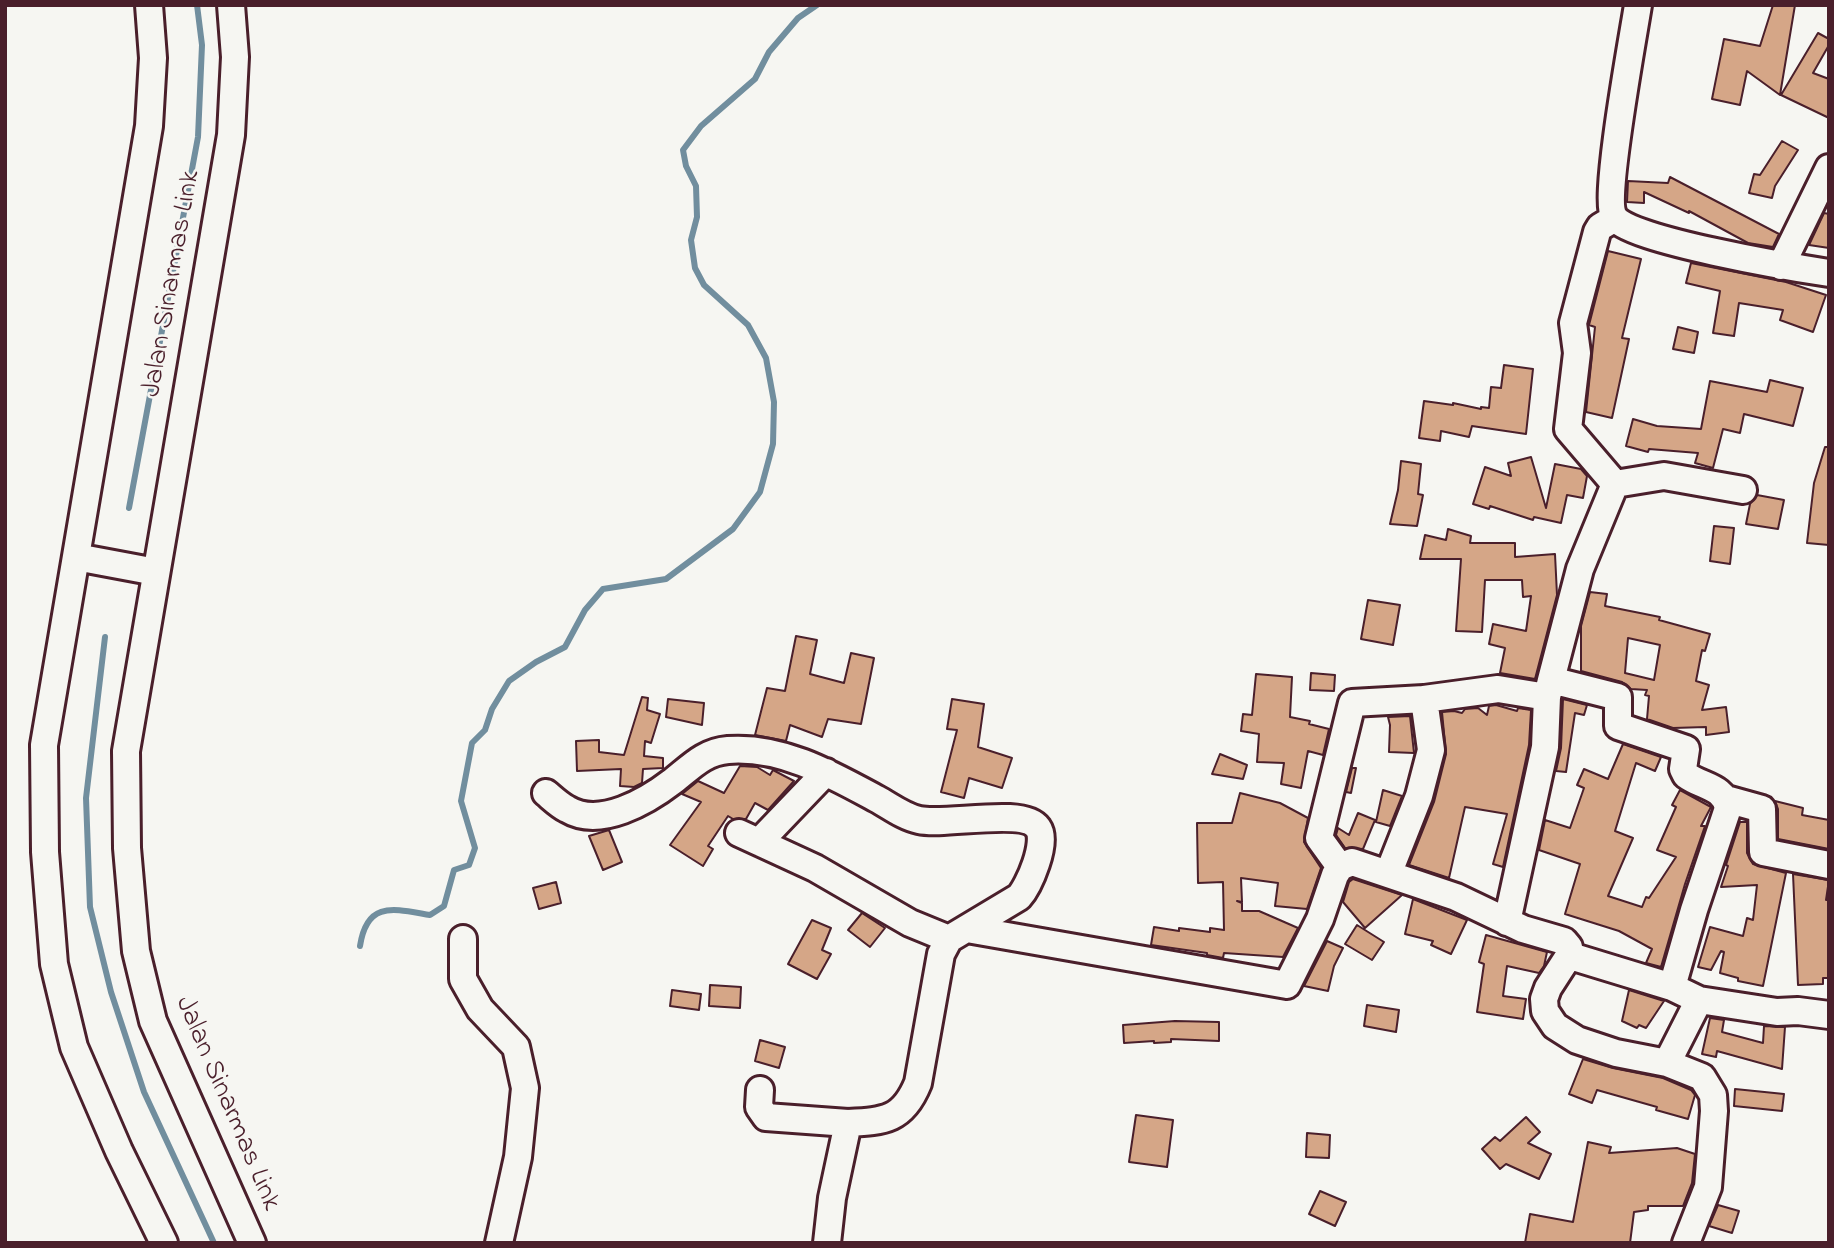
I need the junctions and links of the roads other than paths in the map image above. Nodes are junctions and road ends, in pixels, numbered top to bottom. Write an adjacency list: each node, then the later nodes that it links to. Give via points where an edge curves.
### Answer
1 (149, 5): 10 (street, Jalan Sinarmas Link, via 153,58 149,126)
2 (231, 5): 11 (street, Jalan Sinarmas Link, via 235,57 231,135)
3 (1638, 5): 5 (street, via 1613,168 1611,210)
4 (1829, 168): 6 (street)
5 (1615, 218): 6 (street, via 1657,237); 8 (street, via 1597,232 1573,323 1577,353 1568,429)
6 (1780, 266): 7 (street)
7 (1829, 273)
8 (1615, 484): 9 (street, via 1664,476); 12 (street, via 1580,569)
9 (1744, 490)
10 (76, 557): 11 (street); 30 (street, Jalan Sinarmas Link, via 44,745 45,852 54,964 74,1047)
11 (156, 572): 31 (street, Jalan Sinarmas Link, via 126,751 127,848 136,951 153,1021)
12 (1549, 688): 13 (street); 16 (street, via 1618,697 1618,726 1686,749 1686,775); 20 (street, via 1545,747)
13 (1424, 699): 18 (street, via 1357,701 1350,707 1319,838); 19 (street, via 1431,750 1419,796)
14 (826, 772): 15 (street, via 754,749 731,750 709,753 647,798 614,814 585,815 568,810); 21 (street, via 749,838 815,868 910,923); 21 (street, via 918,820 943,823 1015,817 1038,828 1041,837 1026,889)
15 (546, 793)
16 (1726, 799): 17 (street, via 1762,809 1763,852); 24 (street, via 1728,808)
17 (1829, 865)
18 (1340, 867): 19 (street, via 1352,862); 21 (street, via 1287,985)
19 (1389, 872): 20 (street)
20 (1507, 922): 23 (street, via 1564,941)
21 (958, 934): 29 (street, via 941,954 911,1102 892,1116)
22 (463, 939): 32 (street, via 463,979 480,1009 516,1047 525,1088 518,1157)
23 (1570, 954): 24 (street); 27 (street, via 1544,999 1545,1012 1555,1026 1577,1040 1616,1053)
24 (1672, 987): 25 (street)
25 (1699, 1000): 26 (street, via 1777,1012); 27 (street)
26 (1827, 1012)
27 (1667, 1063): 34 (street, via 1702,1077 1713,1095 1708,1187)
28 (760, 1090): 29 (street, via 759,1107 766,1117)
29 (848, 1122): 33 (street)
30 (164, 1243)
31 (252, 1243)
32 (499, 1243)
33 (827, 1243)
34 (1686, 1243)

